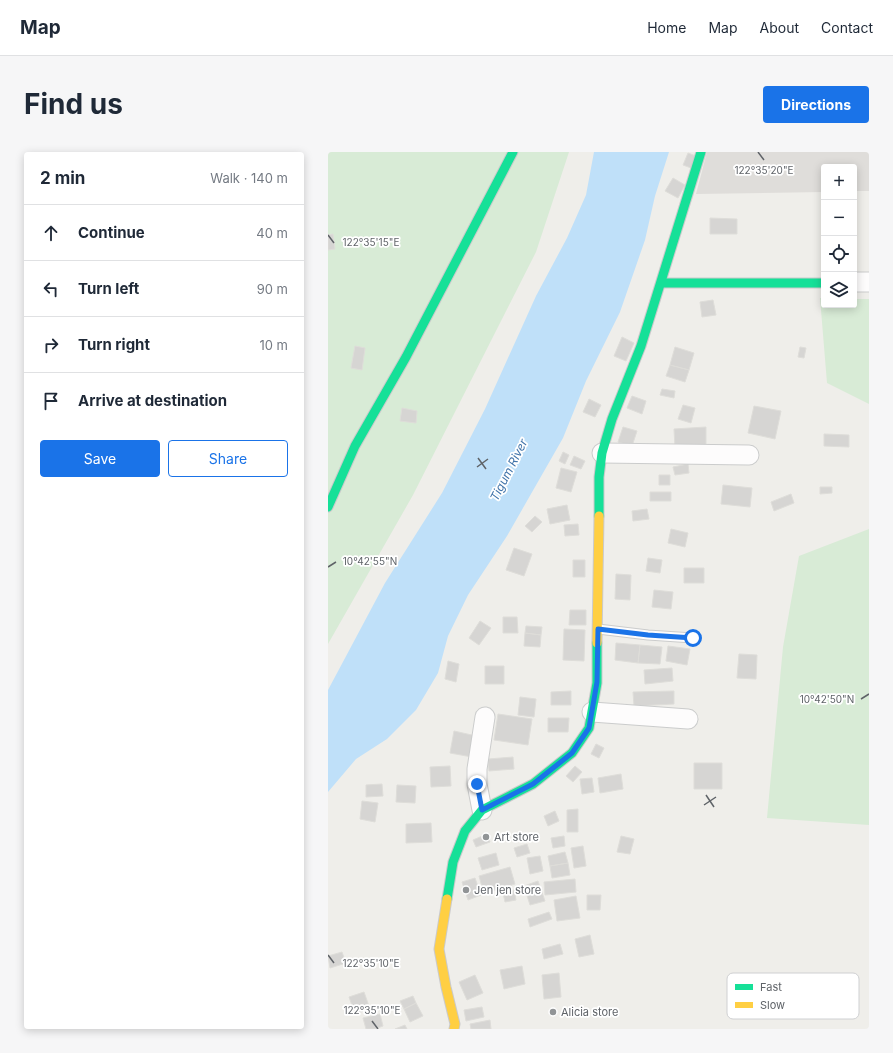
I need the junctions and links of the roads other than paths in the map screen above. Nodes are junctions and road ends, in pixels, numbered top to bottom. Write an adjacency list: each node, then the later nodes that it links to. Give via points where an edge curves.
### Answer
1 (513, 152): 9 (street, via 406,357 355,446)
2 (700, 152): 6 (street)
3 (821, 282): 6 (street)
4 (857, 282): 5 (street)
5 (869, 282)
6 (661, 283): 7 (street)
7 (602, 453): 8 (street); 10 (street, via 599,477)
8 (748, 455)
9 (328, 507)
10 (598, 629): 11 (lane); 12 (street, via 597,682)
11 (693, 638)
12 (592, 712): 14 (street); 15 (street, via 589,728 572,753 533,784)
13 (485, 717): 15 (street, via 477,769)
14 (688, 719)
15 (482, 810): 16 (street, via 465,832 453,862 439,948)
16 (454, 1029)

